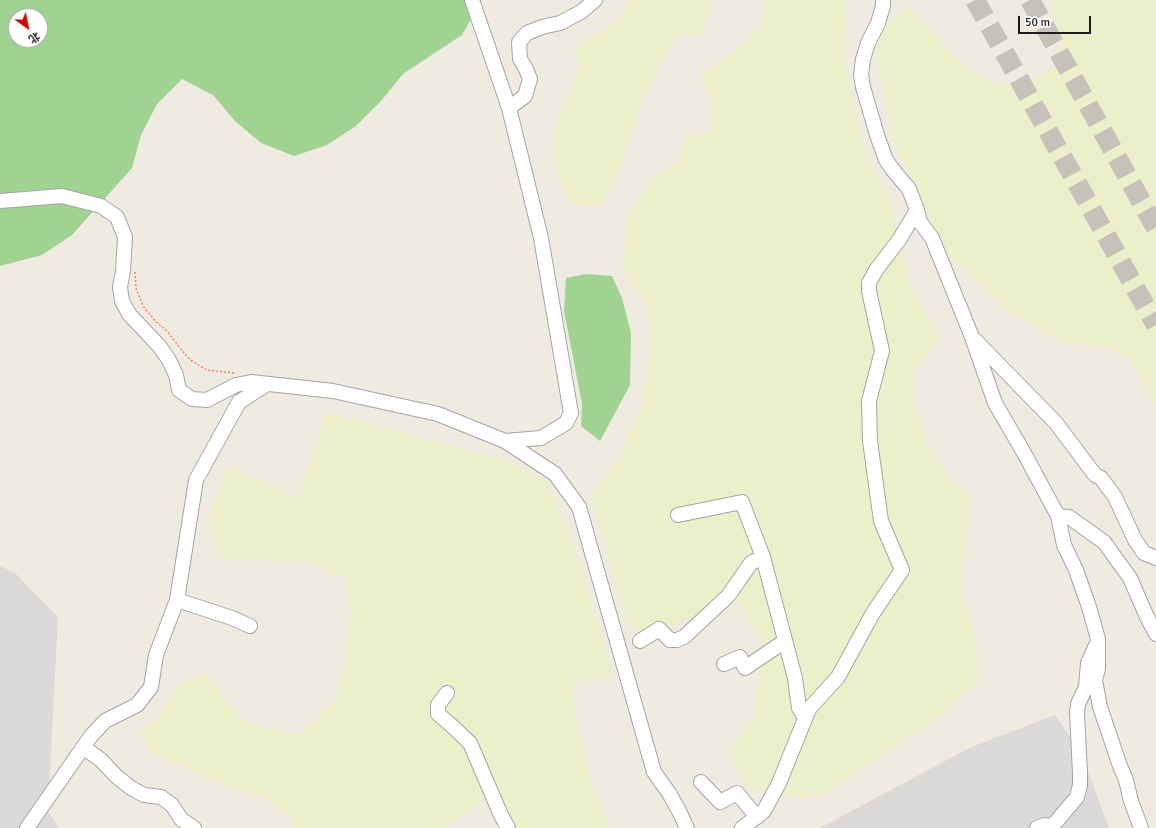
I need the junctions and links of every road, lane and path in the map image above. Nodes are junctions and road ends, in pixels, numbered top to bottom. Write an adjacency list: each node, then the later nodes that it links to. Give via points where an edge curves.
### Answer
1 (472, 0): 4 (street)
2 (595, 0): 4 (street, via 581,12 560,23 527,33 519,42 520,59 530,80 525,96)
3 (883, 0): 6 (street, via 878,23 863,59 861,75 886,160 909,189)
4 (509, 108): 11 (street, via 541,238 571,413 566,422 541,438)
5 (0, 201): 10 (street, via 62,196 101,206 117,217 125,237 120,287 122,301 129,314 160,346 169,360 179,390 192,399 207,400 236,385 251,382)
6 (917, 210): 8 (street, via 920,222 932,238); 24 (street, via 869,283 882,351 869,402 870,441 881,521 902,570 838,677 809,709)
7 (135, 273): 9 (path, via 136,288 143,306 185,354 207,370)
8 (972, 337): 13 (street, via 995,403); 15 (street, via 1056,423 1095,475 1102,478 1115,497 1135,540 1144,553)
9 (234, 373)
10 (267, 384): 11 (street, via 333,391 438,414); 16 (street, via 239,402 196,480)
11 (504, 441): 31 (street, via 555,474 578,507 654,772 669,793)
12 (678, 515): 14 (street, via 742,502)
13 (1058, 516): 18 (street, via 1069,518 1104,542 1130,578); 19 (street, via 1064,545 1076,570)
14 (763, 557): 20 (street, via 751,563 728,596 684,637 670,640 659,629); 21 (street)
15 (1156, 558)
16 (178, 600): 17 (street); 25 (street, via 156,655 150,687 137,705 105,720)
17 (250, 626)
18 (1156, 634)
19 (1098, 639): 33 (street, via 1088,663 1086,687 1077,709 1080,785 1077,797 1052,826 1044,825); 34 (street, via 1098,669 1095,680 1100,707)
20 (640, 641)
21 (785, 641): 22 (street, via 746,668 740,657); 24 (street, via 795,678 799,708)
22 (724, 664)
23 (446, 693): 30 (street, via 438,705 438,714 470,743)
24 (805, 718): 27 (street, via 780,783 764,811)
25 (83, 747): 28 (street); 29 (street, via 131,788 144,795 161,796 172,805 181,819)
26 (701, 782): 27 (street, via 720,802 737,793)
27 (756, 817): 32 (street)
28 (27, 828)
29 (194, 828)
30 (508, 828)
31 (687, 828)
32 (742, 828)
33 (1037, 828)
34 (1140, 828)

